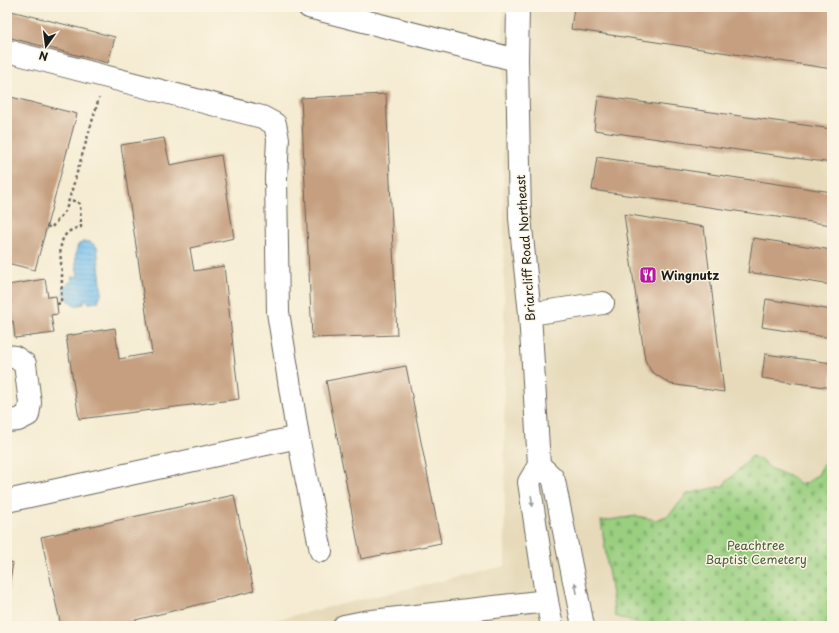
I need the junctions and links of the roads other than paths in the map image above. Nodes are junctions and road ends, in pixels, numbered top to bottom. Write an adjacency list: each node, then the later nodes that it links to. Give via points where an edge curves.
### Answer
1 (309, 7): 4 (street)
2 (518, 7): 4 (street, Briarcliff Road Northeast)
3 (7, 51): 9 (street, via 262,117 275,124 278,139 278,312)
4 (517, 60): 6 (street, Briarcliff Road Northeast, via 520,218)
5 (603, 303): 6 (street)
6 (530, 314): 10 (street, Briarcliff Road Northeast)
7 (7, 356): 8 (street, via 15,357 25,364 30,404 28,415 18,420)
8 (7, 421)
9 (298, 437): 11 (street); 12 (street)
10 (539, 465): 13 (street, one-way to 13, via 529,482); 16 (street, one-way to 10, via 554,481)
11 (7, 501)
12 (321, 551)
13 (547, 601): 14 (street); 15 (street)
14 (344, 626)
15 (552, 626)
16 (583, 626)

